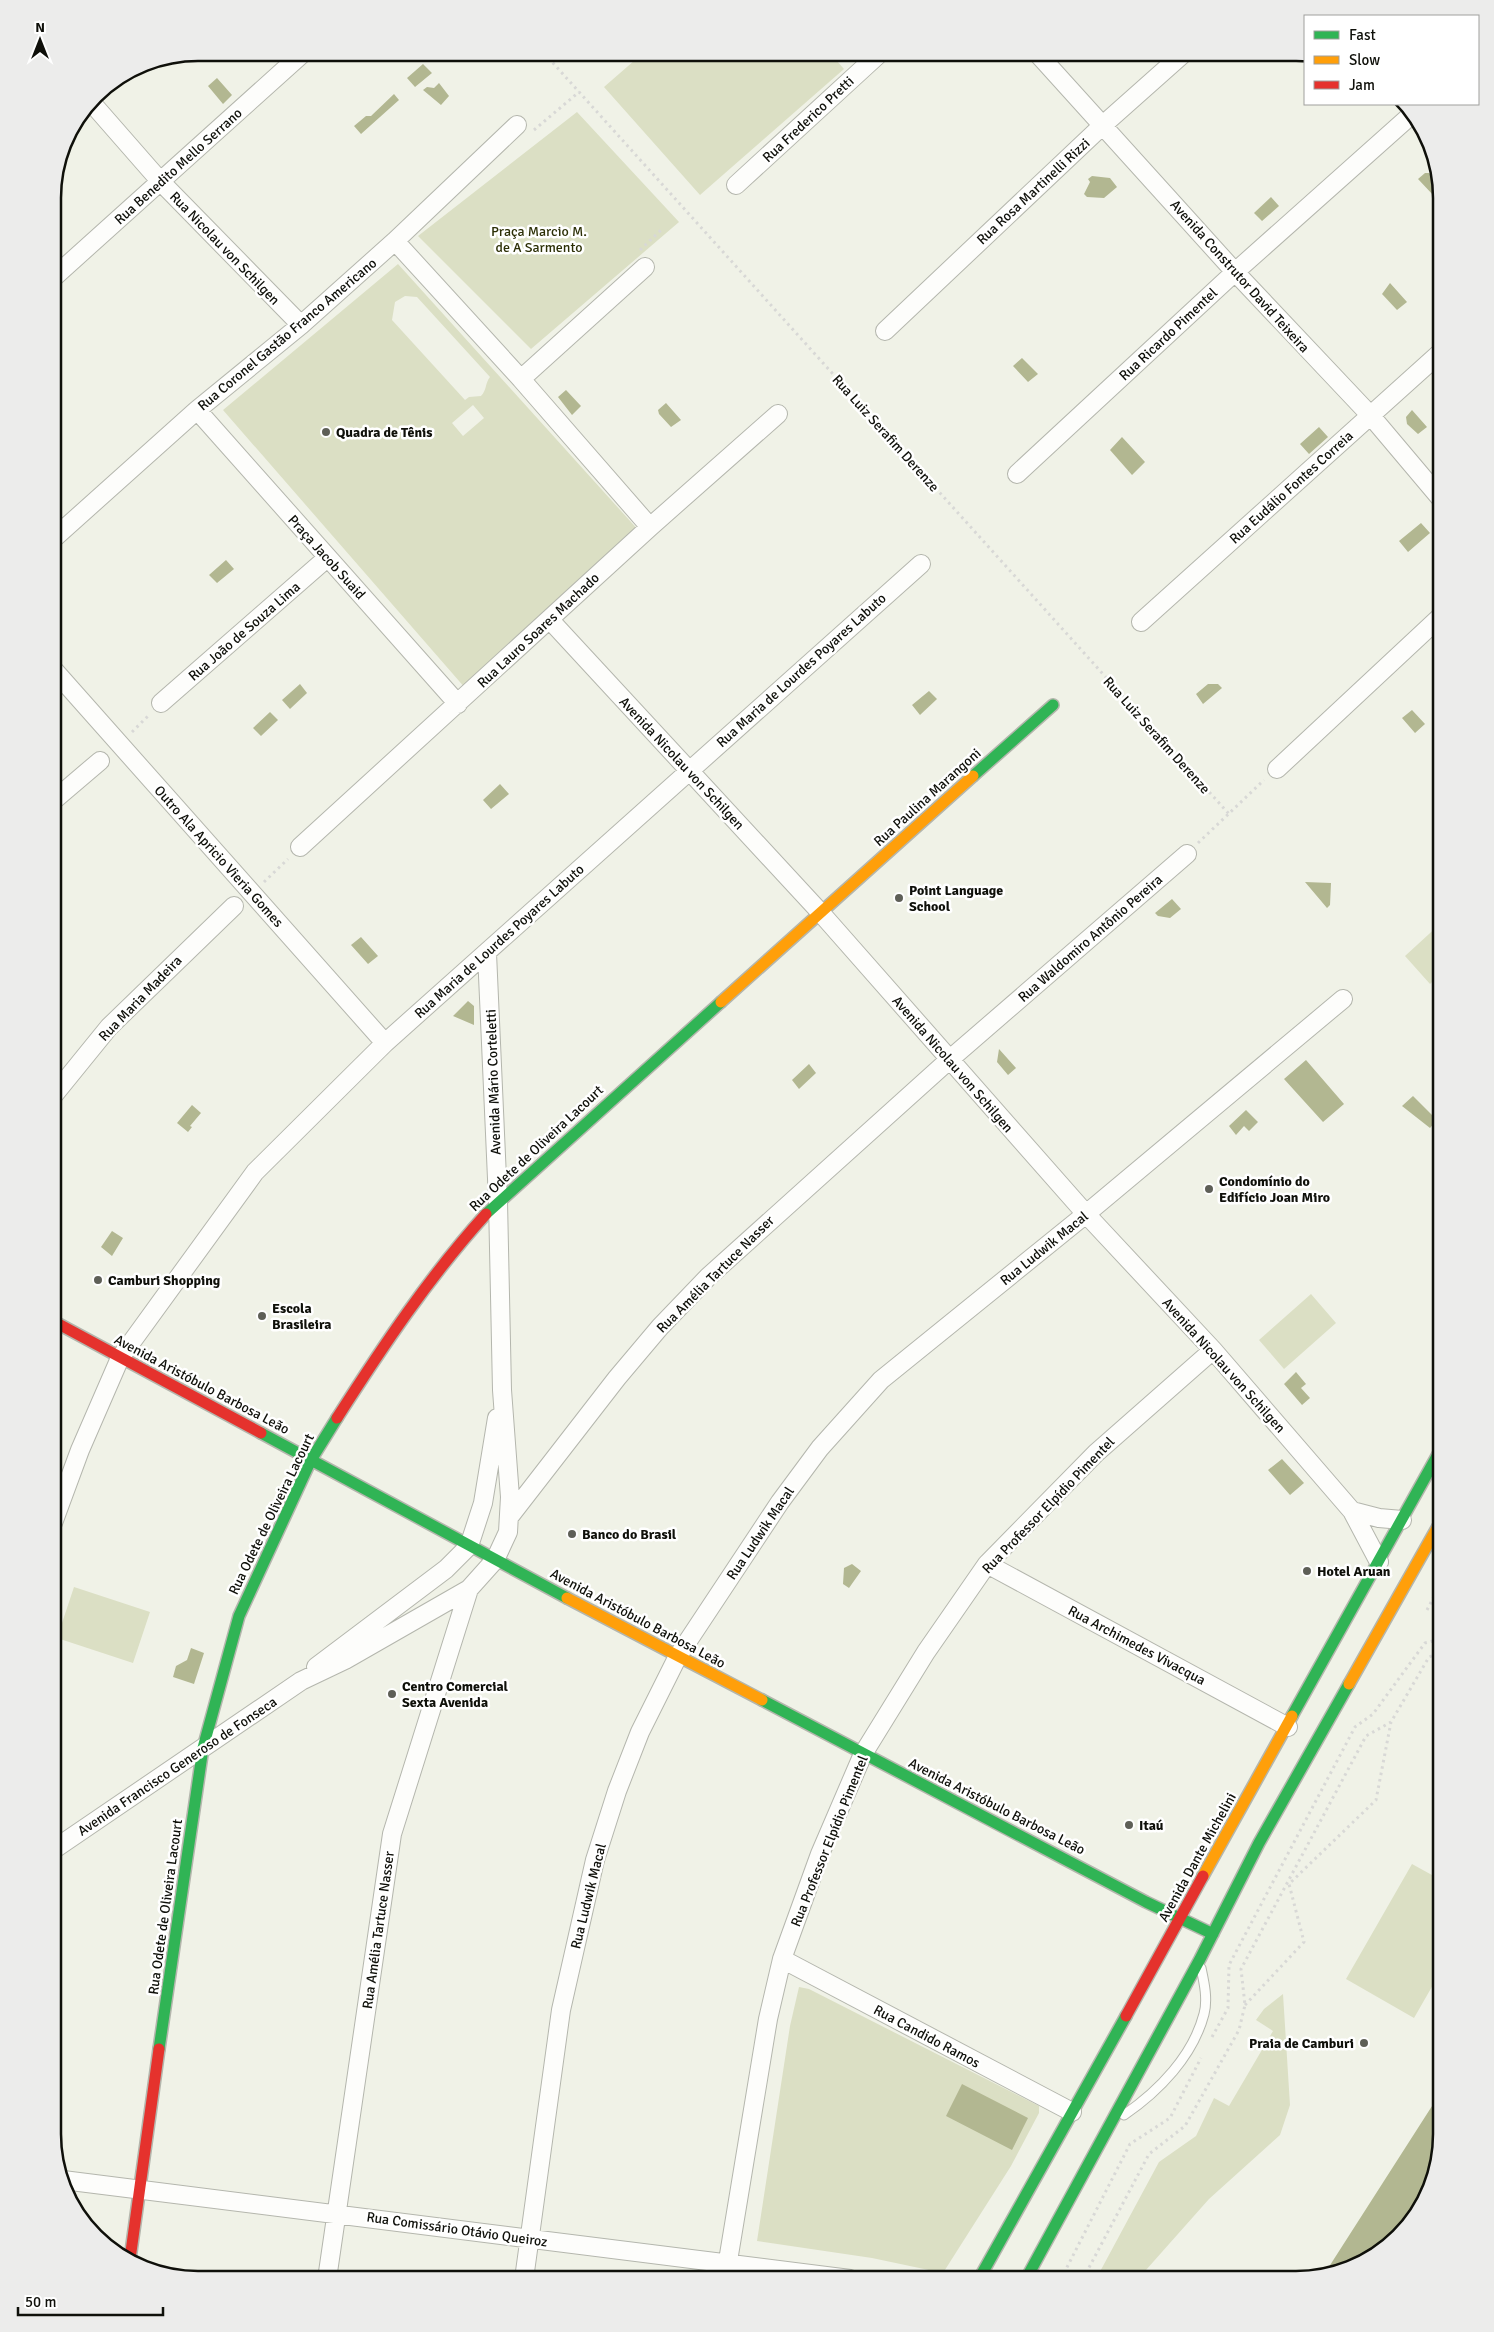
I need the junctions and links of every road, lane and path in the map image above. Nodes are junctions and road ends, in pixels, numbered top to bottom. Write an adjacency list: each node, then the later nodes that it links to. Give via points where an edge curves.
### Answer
1 (292, 62): 11 (street, Rua Benedito Mello Serrano)
2 (552, 62): 6 (path, Rua Luiz Serafim Derenze)
3 (865, 62): 12 (street, Rua Frederico Pretti)
4 (1045, 62): 9 (street, Avenida Construtor David Teixeira)
5 (1174, 62): 9 (street, Rua Rosa Martinelli Rizzi)
6 (579, 92): 10 (path); 42 (path, Rua Luiz Serafim Derenze)
7 (95, 108): 11 (street, Rua Nicolau von Schilgen)
8 (1407, 118): 17 (street, Rua Ricardo Pimentel)
9 (1103, 125): 17 (street, Avenida Construtor David Teixeira); 19 (street, Rua Rosa Martinelli Rizzi)
10 (523, 130): 14 (street, Rua Coronel Gastão Franco Americano)
11 (161, 182): 16 (street, Rua Benedito Mello Serrano); 18 (street, Rua Nicolau von Schilgen)
12 (736, 185)
13 (661, 230): 15 (path)
14 (395, 241): 18 (street, Rua Coronel Gastão Franco Americano); 21 (street)
15 (639, 262): 21 (street)
16 (62, 270)
17 (1235, 272): 24 (street, Avenida Construtor David Teixeira); 25 (street, Rua Ricardo Pimentel)
18 (301, 325): 22 (street, Rua Coronel Gastão Franco Americano)
19 (885, 331)
20 (1433, 360): 24 (street, Rua Eudálio Fontes Correia)
21 (521, 379): 27 (street)
22 (197, 410): 28 (street, Rua Coronel Gastão Franco Americano); 29 (street, Praça Jacob Suaid)
23 (778, 414): 27 (street, Rua Lauro Soares Machado)
24 (1370, 416): 26 (street, Avenida Construtor David Teixeira); 32 (street, Rua Eudálio Fontes Correia)
25 (1017, 474)
26 (1433, 489)
27 (650, 527): 31 (street, Rua Lauro Soares Machado)
28 (62, 531)
29 (327, 558): 35 (street, Rua João de Souza Lima); 36 (street, Praça Jacob Suaid)
30 (921, 564): 40 (street, Rua Maria de Lourdes Poyares Labuto)
31 (550, 620): 36 (street, Rua Lauro Soares Machado); 40 (street, Avenida Nicolau von Schilgen)
32 (1141, 622)
33 (1433, 624): 39 (street)
34 (62, 679): 45 (street, Outro Ala Apricio Vieria Gomes)
35 (161, 704)
36 (458, 704): 43 (street, Rua Lauro Soares Machado)
37 (1053, 705): 47 (street, Rua Paulina Marangoni)
38 (100, 761): 41 (street)
39 (1276, 769): 42 (path)
40 (688, 770): 47 (street, Avenida Nicolau von Schilgen); 48 (street, Rua Maria de Lourdes Poyares Labuto)
41 (62, 794)
42 (1229, 814): 44 (path)
43 (300, 848): 45 (path)
44 (1187, 854): 51 (street, Rua Waldomiro Antônio Pereira)
45 (252, 893): 50 (street, Outro Ala Apricio Vieria Gomes)
46 (234, 906): 52 (street, Rua Maria Madeira, via 109,1028)
47 (820, 912): 51 (street, Avenida Nicolau von Schilgen); 53 (street, Rua Odete de Oliveira Lacourt)
48 (487, 953): 50 (street, Rua Maria de Lourdes Poyares Labuto); 53 (street, Avenida Mário Corteletti)
49 (1343, 999): 54 (street, Rua Ludwik Macal)
50 (384, 1043): 57 (street, Rua Maria de Lourdes Poyares Labuto, via 255,1172)
51 (949, 1060): 54 (street, Avenida Nicolau von Schilgen); 63 (street, Rua Amélia Tartuce Nasser, via 708,1277 660,1327)
52 (62, 1086)
53 (498, 1201): 58 (street, Avenida Mário Corteletti); 59 (street, Rua Odete de Oliveira Lacourt, via 450,1254 412,1304)
54 (1086, 1214): 56 (street, Avenida Nicolau von Schilgen); 75 (street, Rua Ludwik Macal, via 881,1380 850,1412 780,1502)
55 (61, 1326): 57 (street, Avenida Aristóbulo Barbosa Leão)
56 (1214, 1350): 62 (street, Avenida Nicolau von Schilgen); 69 (street, Rua Professor Elpídio Pimentel, via 1096,1453)
57 (120, 1358): 59 (street, Avenida Aristóbulo Barbosa Leão); 61 (street, Rua Maria de Lourdes Poyares Labuto)
58 (502, 1390): 63 (street, Avenida Mário Corteletti); 66 (street, Avenida Mário Corteletti, via 483,1503)
59 (311, 1460): 66 (street, Avenida Aristóbulo Barbosa Leão); 79 (street, Rua Odete de Oliveira Lacourt, via 239,1616)
60 (1433, 1466): 64 (street, Avenida Dante Michelini)
61 (61, 1500)
62 (1352, 1511): 64 (street); 68 (street, Avenida Nicolau von Schilgen)
63 (510, 1516): 67 (street, Avenida Mário Corteletti, via 508,1532)
64 (1402, 1520): 68 (street, Avenida Dante Michelini)
65 (1433, 1537): 84 (street, via 1259,1843)
66 (469, 1546): 67 (street, Avenida Aristóbulo Barbosa Leão); 76 (street, Avenida Francisco Generoso de Fonseca, via 446,1569 337,1649)
67 (495, 1560): 70 (street, Avenida Francisco Generoso de Fonseca); 75 (street, Avenida Aristóbulo Barbosa Leão)
68 (1379, 1562): 78 (street, Avenida Dante Michelini)
69 (987, 1564): 78 (street, Rua Archimedes Vivacqua); 80 (street, Rua Professor Elpídio Pimentel, via 926,1652)
70 (469, 1589): 76 (street, Avenida Francisco Generoso de Fonseca, via 345,1660); 94 (street, Rua Amélia Tartuce Nasser, via 392,1834)
71 (1433, 1599): 72 (path)
72 (1427, 1610)
73 (1433, 1641): 88 (path, via 1425,1643 1373,1714 1355,1727 1229,1965 1228,2008)
74 (1433, 1655): 77 (path, via 1429,1657)
75 (678, 1656): 80 (street, Avenida Aristóbulo Barbosa Leão); 95 (street, Rua Ludwik Macal, via 640,1732 595,1860 561,2010)
76 (301, 1681): 79 (street, Avenida Francisco Generoso de Fonseca)
77 (1391, 1722): 82 (path, via 1366,1736); 82 (path, via 1376,1800)
78 (1288, 1727): 83 (street, Avenida Dante Michelini)
79 (204, 1748): 81 (street, Avenida Francisco Generoso de Fonseca); 93 (street, Rua Odete de Oliveira Lacourt)
80 (863, 1754): 83 (street, Avenida Aristóbulo Barbosa Leão); 85 (street, Rua Professor Elpídio Pimentel, via 820,1854)
81 (61, 1844)
82 (1289, 1884): 87 (path, via 1241,1969); 87 (path, via 1304,1942)
83 (1180, 1919): 84 (street, Avenida Aristóbulo Barbosa Leão); 90 (street, Avenida Dante Michelini)
84 (1213, 1934): 86 (street)
85 (782, 1959): 90 (street, Rua Candido Ramos); 100 (street, Rua Professor Elpídio Pimentel, via 768,2019)
86 (1200, 1959): 91 (street); 91 (lane, via 1204,2013 1193,2039 1175,2069 1148,2098)
87 (1245, 2005): 104 (path, via 1239,2030 1185,2126 1148,2154)
88 (1210, 2042)
89 (1206, 2051): 103 (path, via 1170,2118 1130,2144)
90 (1072, 2112): 101 (street, Avenida Dante Michelini)
91 (1110, 2124): 102 (street)
92 (70, 2181): 93 (street, Rua Comissário Otávio Queiroz)
93 (138, 2188): 94 (street, Rua Comissário Otávio Queiroz); 96 (street, Rua Odete de Oliveira Lacourt)
94 (336, 2213): 95 (street, Rua Comissário Otávio Queiroz); 97 (street, Rua Amélia Tartuce Nasser)
95 (529, 2239): 98 (street, Rua Ludwik Macal); 99 (street, Rua Comissário Otávio Queiroz)
96 (131, 2253)
97 (328, 2270)
98 (525, 2270)
99 (717, 2270)
100 (726, 2270)
101 (984, 2271)
102 (1030, 2271)
103 (1065, 2271)
104 (1088, 2271)

